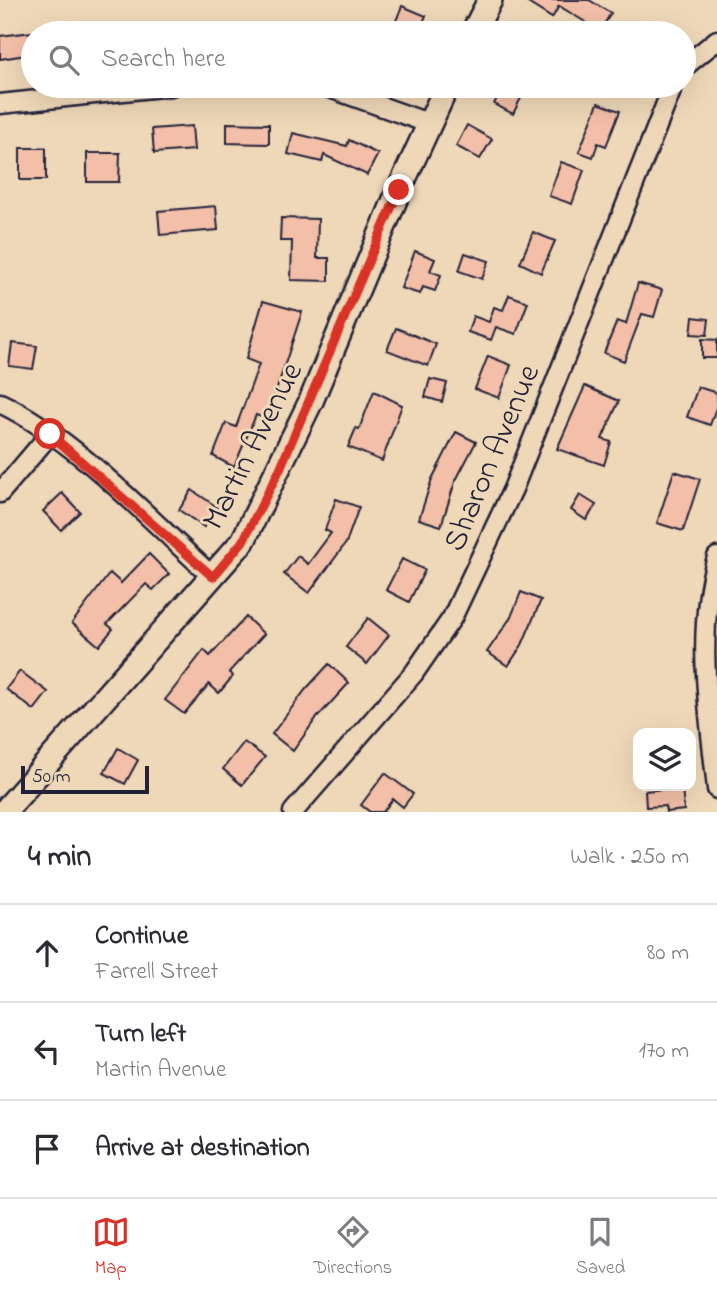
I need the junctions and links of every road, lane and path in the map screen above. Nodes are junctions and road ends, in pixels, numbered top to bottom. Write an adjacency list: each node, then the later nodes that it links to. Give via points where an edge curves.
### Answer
1 (490, 0): 2 (street)
2 (479, 21)
3 (717, 40): 4 (street)
4 (696, 57)
5 (57, 98): 9 (street)
6 (358, 98): 10 (street)
7 (441, 98): 10 (street, Martin Avenue)
8 (668, 98): 18 (street, Sharon Avenue, via 513,489 452,618 414,673)
9 (0, 104)
10 (428, 123): 15 (street, Martin Avenue, via 279,471 243,541)
11 (0, 403): 12 (street)
12 (50, 434): 13 (street); 15 (street)
13 (0, 494)
14 (717, 557): 16 (street, via 708,588 704,657)
15 (213, 577): 17 (street, Martin Avenue)
16 (717, 789)
17 (6, 808)
18 (293, 812)

